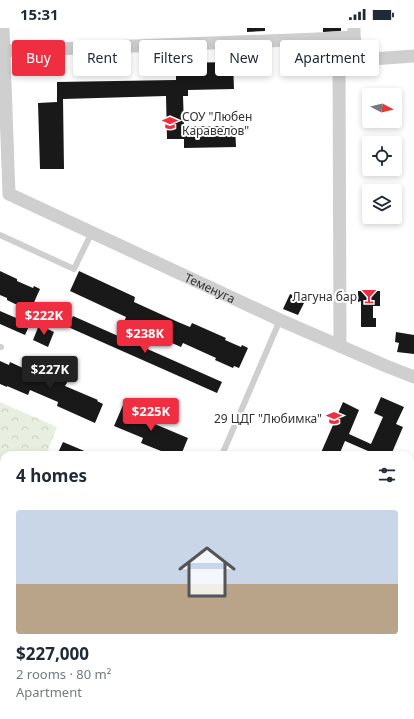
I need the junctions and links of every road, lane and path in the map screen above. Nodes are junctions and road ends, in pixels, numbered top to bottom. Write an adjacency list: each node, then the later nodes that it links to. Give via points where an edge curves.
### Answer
1 (3, 28): 4 (street)
2 (354, 32): 3 (street)
3 (318, 39): 4 (street)
4 (4, 51): 8 (street, Теменуга, via 9,194)
5 (414, 56): 6 (street)
6 (379, 59)
7 (338, 76): 11 (street)
8 (92, 232): 9 (lane, via 74,270); 10 (street, Теменуга)
9 (0, 235)
10 (280, 320): 11 (street, Теменуга); 13 (lane)
11 (340, 346): 12 (street, Теменуга)
12 (414, 376)
13 (224, 451)

